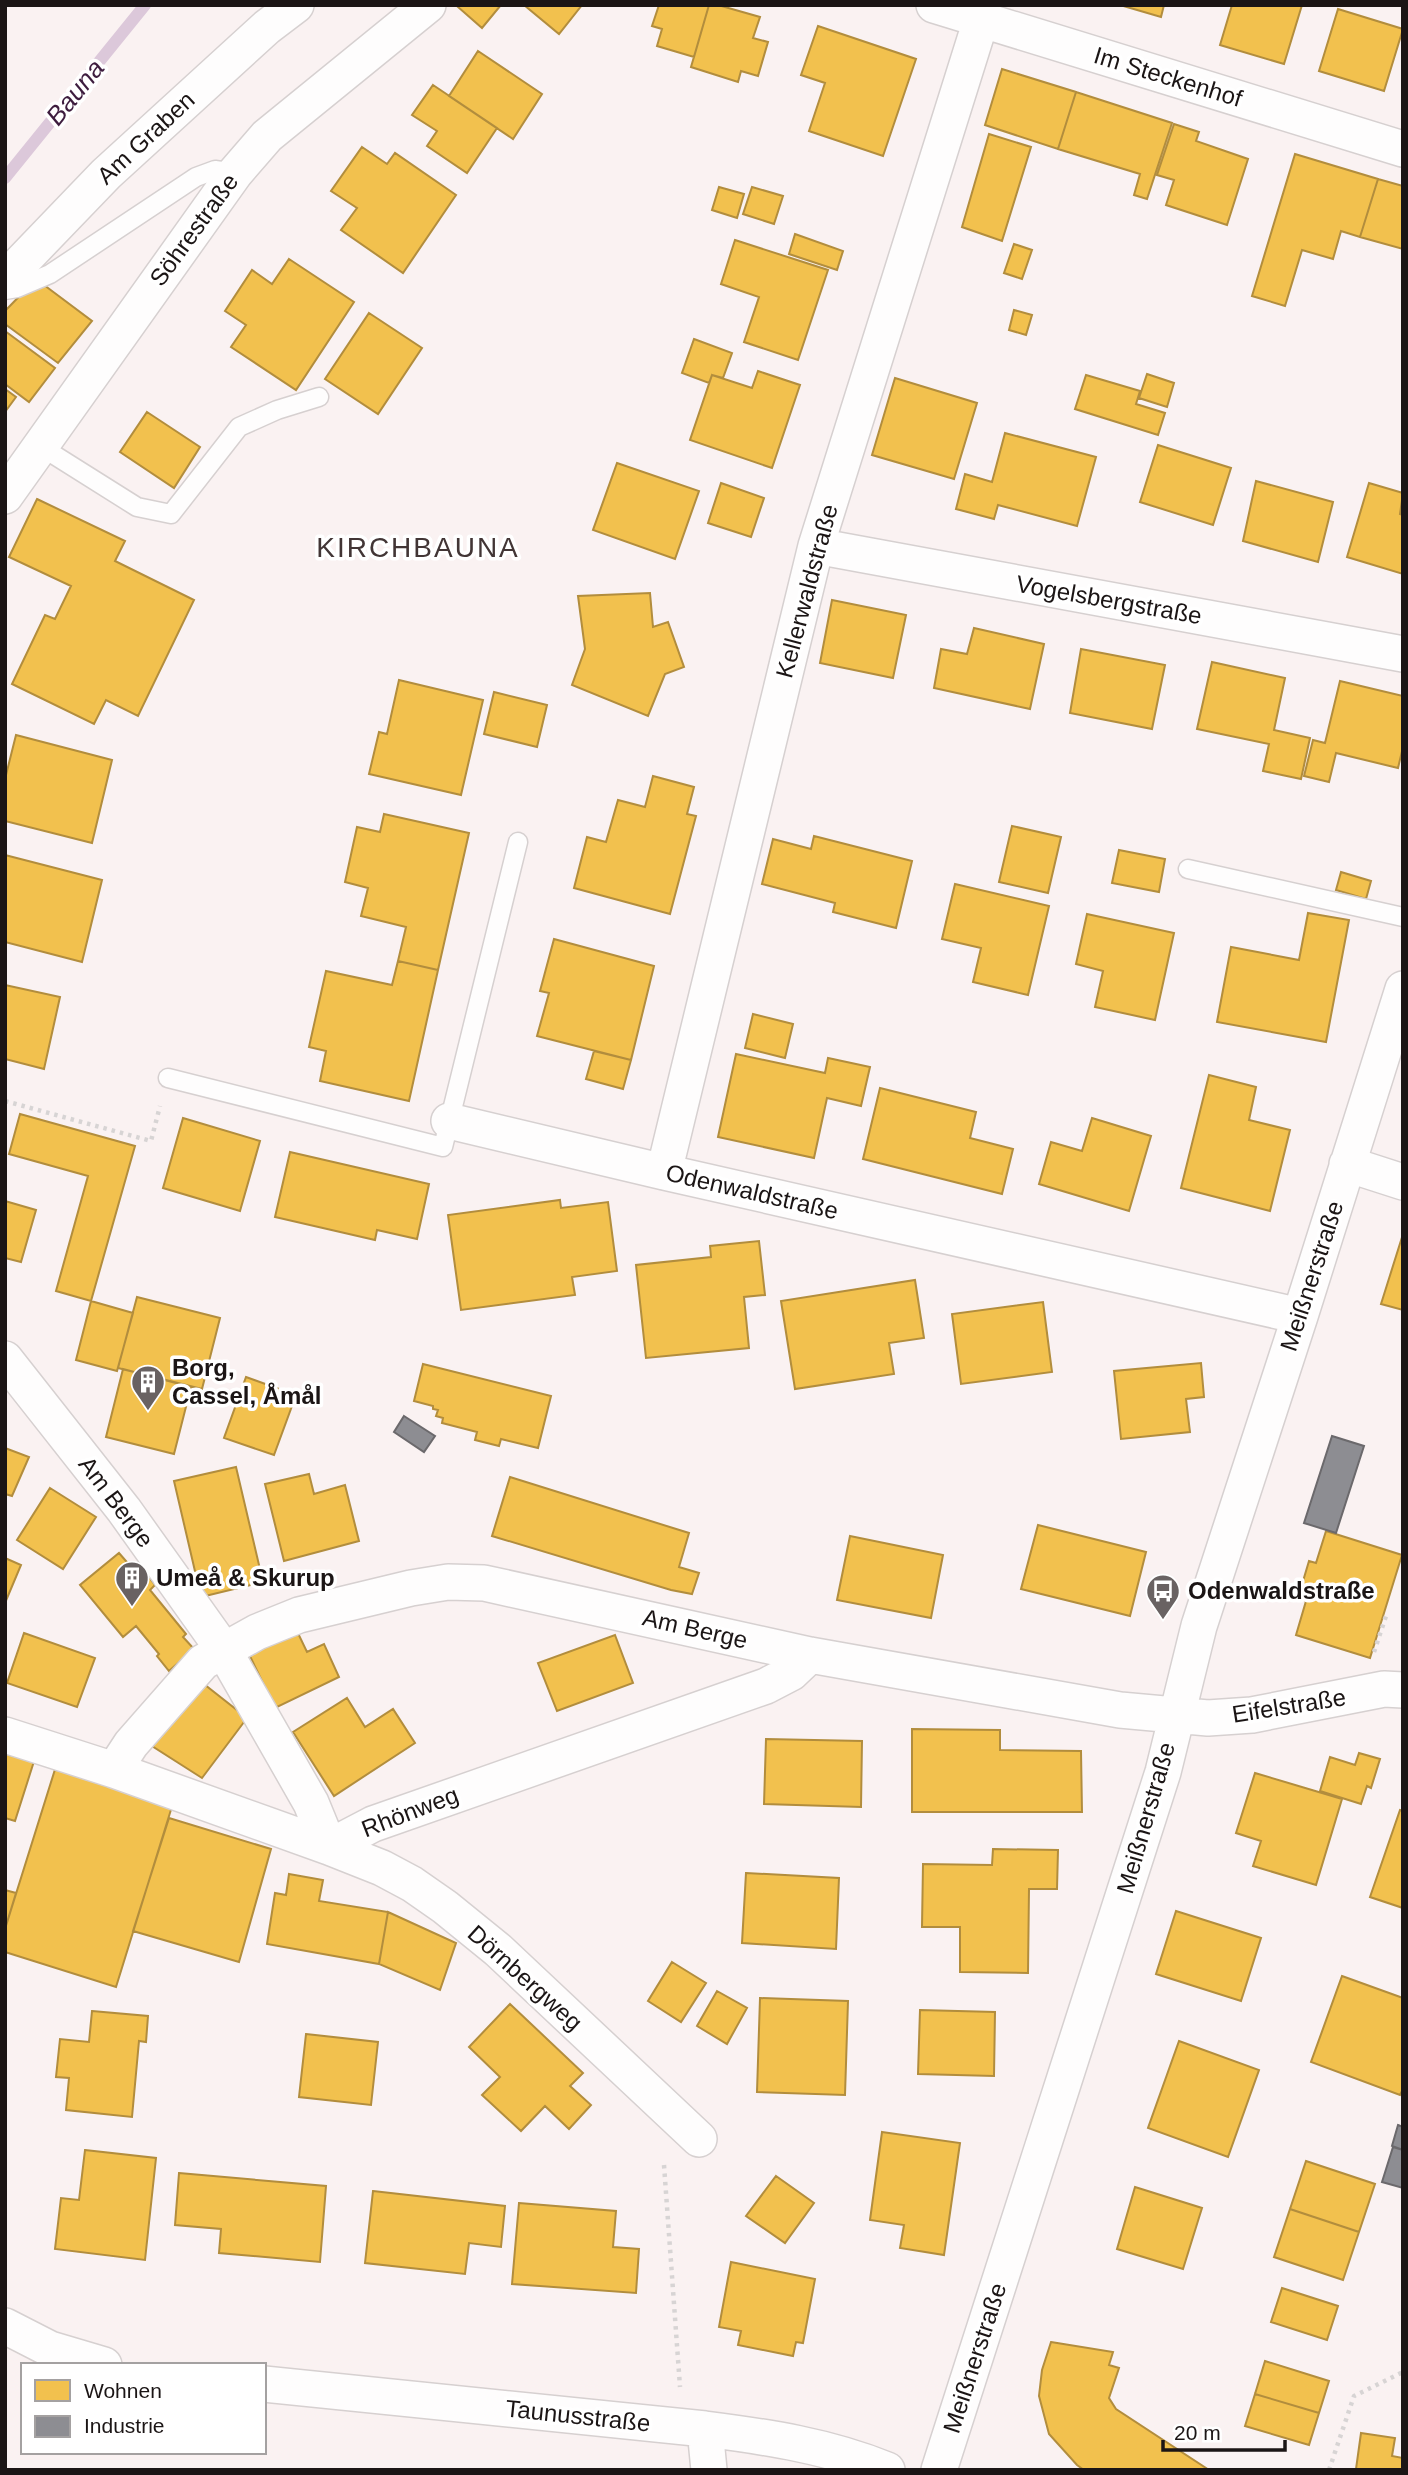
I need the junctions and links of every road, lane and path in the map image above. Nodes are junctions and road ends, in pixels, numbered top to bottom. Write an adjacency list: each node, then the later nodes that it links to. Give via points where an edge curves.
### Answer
1 (296, 5): 7 (street, Am Graben, via 106,174)
2 (428, 5): 6 (street, Söhrestraße, via 267,136)
3 (934, 5): 4 (street, Im Steckenhof)
4 (981, 20): 5 (street, Im Steckenhof); 12 (street, Kellerwaldstraße)
5 (1403, 149)
6 (235, 173): 8 (lane, via 215,170 196,177 50,274); 10 (street, Söhrestraße)
7 (5, 279)
8 (5, 290)
9 (319, 397): 10 (lane, via 239,426 171,514 137,507)
10 (40, 446): 11 (street, Söhrestraße)
11 (5, 496)
12 (816, 546): 13 (street, Vogelsbergstraße); 22 (street, Kellerwaldstraße)
13 (1403, 653)
14 (518, 842): 20 (lane)
15 (1188, 869): 16 (lane)
16 (1403, 917)
17 (1403, 989): 21 (street, Meißnerstraße)
18 (168, 1078): 19 (path, via 151,1141); 20 (lane, via 443,1147)
19 (5, 1101)
20 (449, 1121): 22 (street, Odenwaldstraße)
21 (1348, 1164): 23 (street); 24 (street, Meißnerstraße)
22 (664, 1172): 24 (street, Odenwaldstraße)
23 (1403, 1182)
24 (1300, 1316): 29 (street, Meißnerstraße)
25 (5, 1359): 26 (street, Am Berge, via 124,1510)
26 (223, 1649): 27 (street, Am Berge, via 299,1615 448,1582 484,1583); 31 (street, Am Berge, via 203,1662); 32 (street, Am Berge, via 311,1803)
27 (810, 1655): 29 (street, Am Berge, via 1120,1710); 32 (street, Rhönweg, via 791,1673 766,1686 373,1824)
28 (1403, 1690): 29 (street, Eifelstraße, via 1384,1689 1252,1715 1208,1718)
29 (1175, 1714): 42 (street, Meißnerstraße, via 1163,1772)
30 (5, 1735): 31 (street)
31 (114, 1770): 32 (street)
32 (330, 1847): 33 (street, Dörnbergweg, via 382,1868 445,1907 498,1950)
33 (699, 2139)
34 (664, 2165): 39 (path)
35 (5, 2326): 36 (street, via 50,2349)
36 (97, 2363)
37 (1403, 2372): 43 (path, via 1354,2396)
38 (266, 2384): 39 (street, Taunusstraße)
39 (694, 2428): 40 (street); 41 (street, Taunusstraße, via 778,2439)
40 (709, 2470)
41 (887, 2470)
42 (939, 2470)
43 (1329, 2470)

